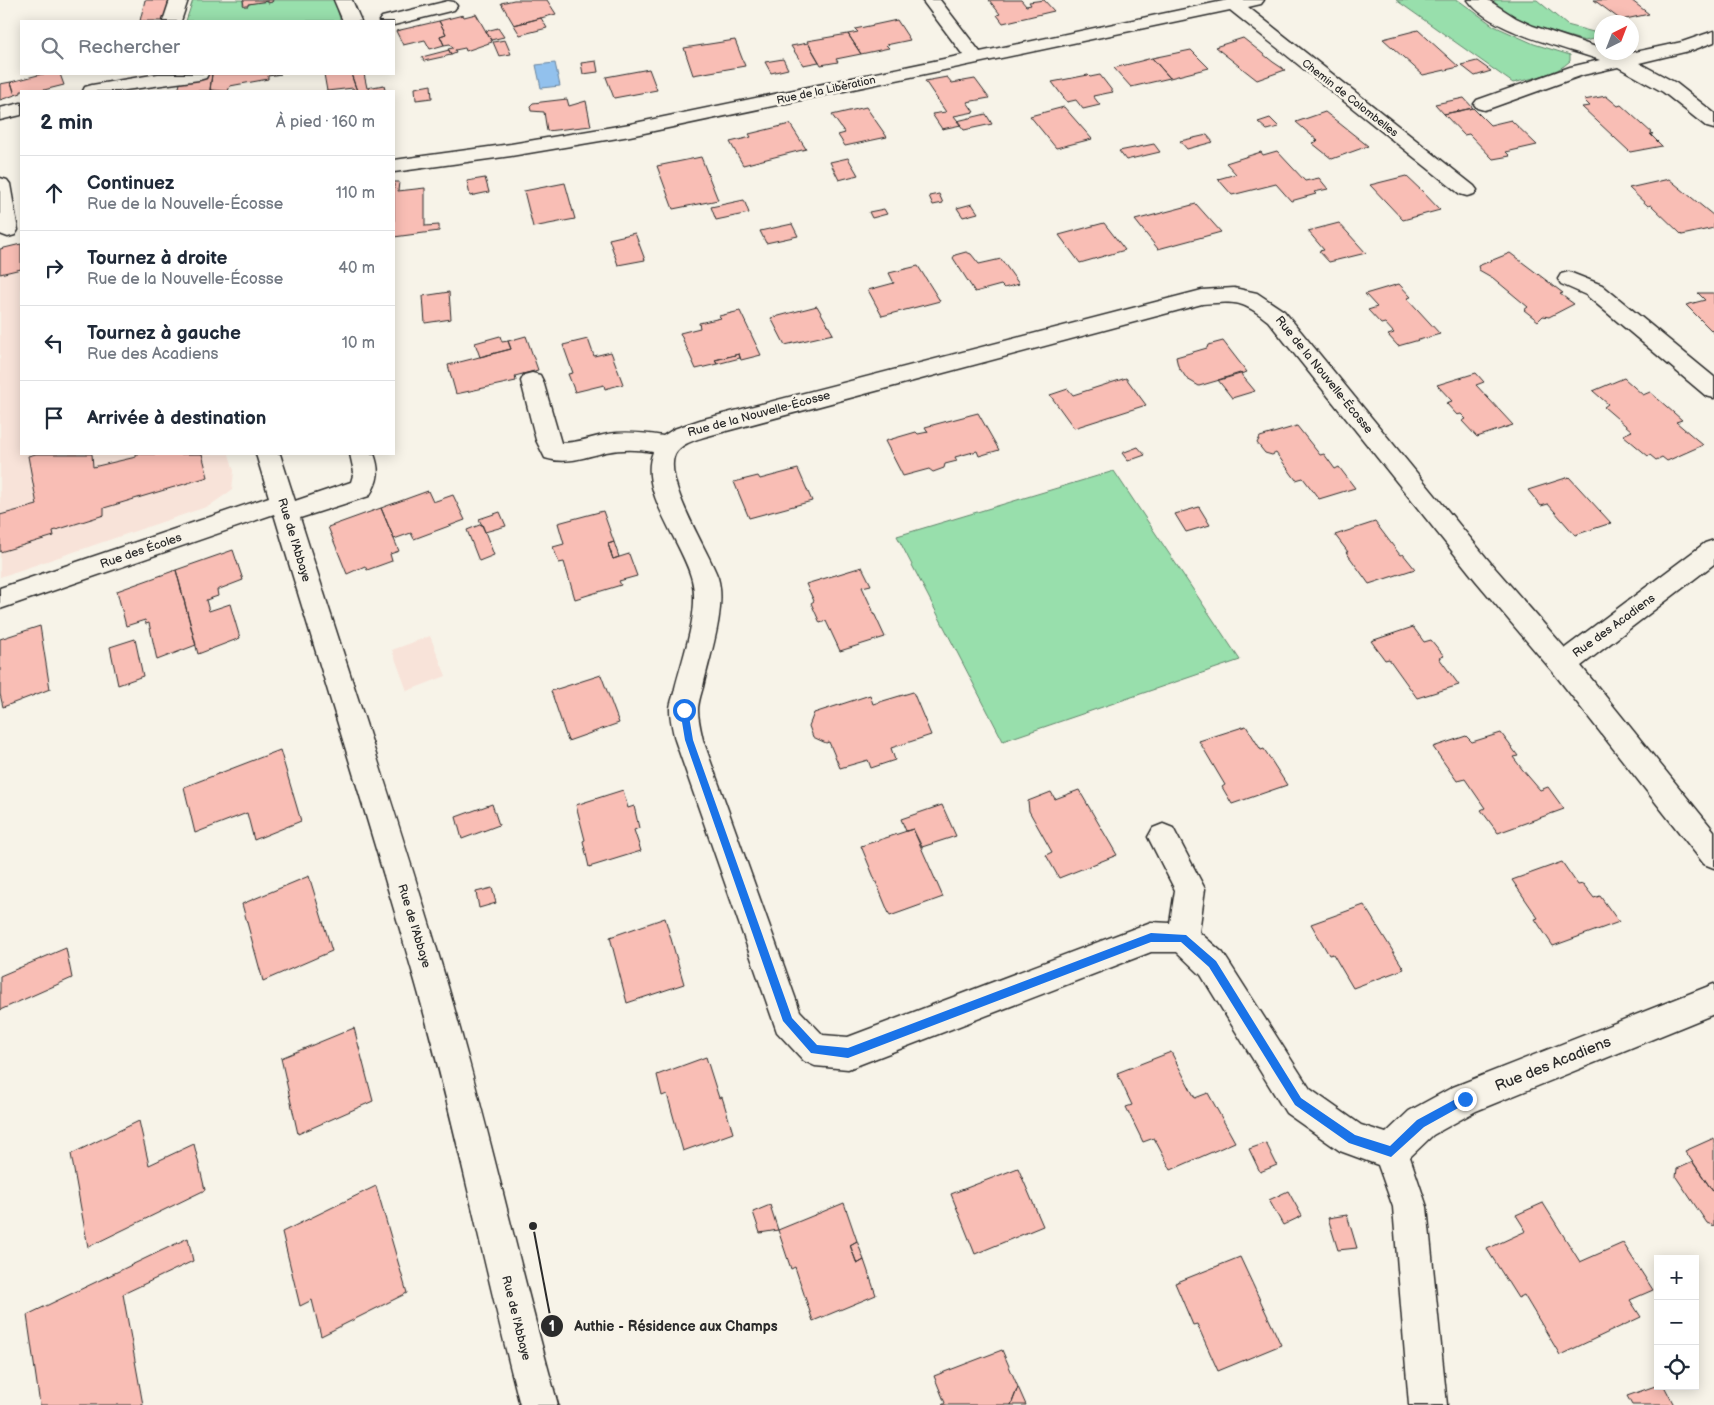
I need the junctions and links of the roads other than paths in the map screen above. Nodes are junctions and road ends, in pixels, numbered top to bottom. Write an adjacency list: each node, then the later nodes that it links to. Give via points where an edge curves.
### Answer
1 (178, 0): 8 (street)
2 (343, 0): 9 (street)
3 (931, 0): 12 (street)
4 (1255, 0): 6 (street, Rue de la Libération)
5 (1477, 0): 13 (street, via 1521,27)
6 (1233, 4): 12 (street, Rue de la Libération); 23 (street, Chemin de Colombelles)
7 (448, 6): 10 (street)
8 (172, 20)
9 (352, 20)
10 (392, 20)
11 (1714, 36): 13 (street, via 1687,46)
12 (975, 58): 21 (street, Rue de la Libération, via 630,130)
13 (1619, 61): 17 (street, via 1577,71); 20 (street, via 1658,78)
14 (193, 75): 15 (street)
15 (156, 81): 16 (street)
16 (96, 90)
17 (1484, 104)
18 (20, 109): 19 (street)
19 (0, 114)
20 (1714, 123)
21 (395, 166)
22 (0, 184): 24 (street)
23 (1467, 190)
24 (10, 230)
25 (1569, 279): 27 (street, via 1594,290)
26 (532, 381): 28 (street, via 553,452 573,452 637,440)
27 (1714, 390)
28 (667, 446): 34 (street, Rue de la Nouvelle-Écosse, via 682,435 700,429 1202,297 1233,293 1258,301 1276,316); 37 (street, via 661,461 662,478 704,578 707,595 684,710 689,740 788,1021 815,1050 848,1053 1151,937)
29 (268, 455): 31 (street, Rue de l'Abbaye)
30 (362, 455): 31 (street, Rue des Écoles, via 368,474 360,489)
31 (284, 508): 33 (street, Rue des Écoles); 40 (street, Rue de l'Abbaye, via 431,982 472,1133)
32 (1714, 550): 34 (street, Rue des Acadiens)
33 (0, 599)
34 (1563, 664): 36 (street, Rue des Acadiens)
35 (1163, 837): 37 (street, via 1190,889)
36 (1714, 854)
37 (1183, 938): 39 (street, via 1212,964 1298,1101 1352,1139)
38 (1714, 999): 39 (street, Rue des Acadiens, via 1465,1099 1421,1123)
39 (1391, 1152): 41 (street, via 1410,1206)
40 (538, 1405)
41 (1428, 1405)

